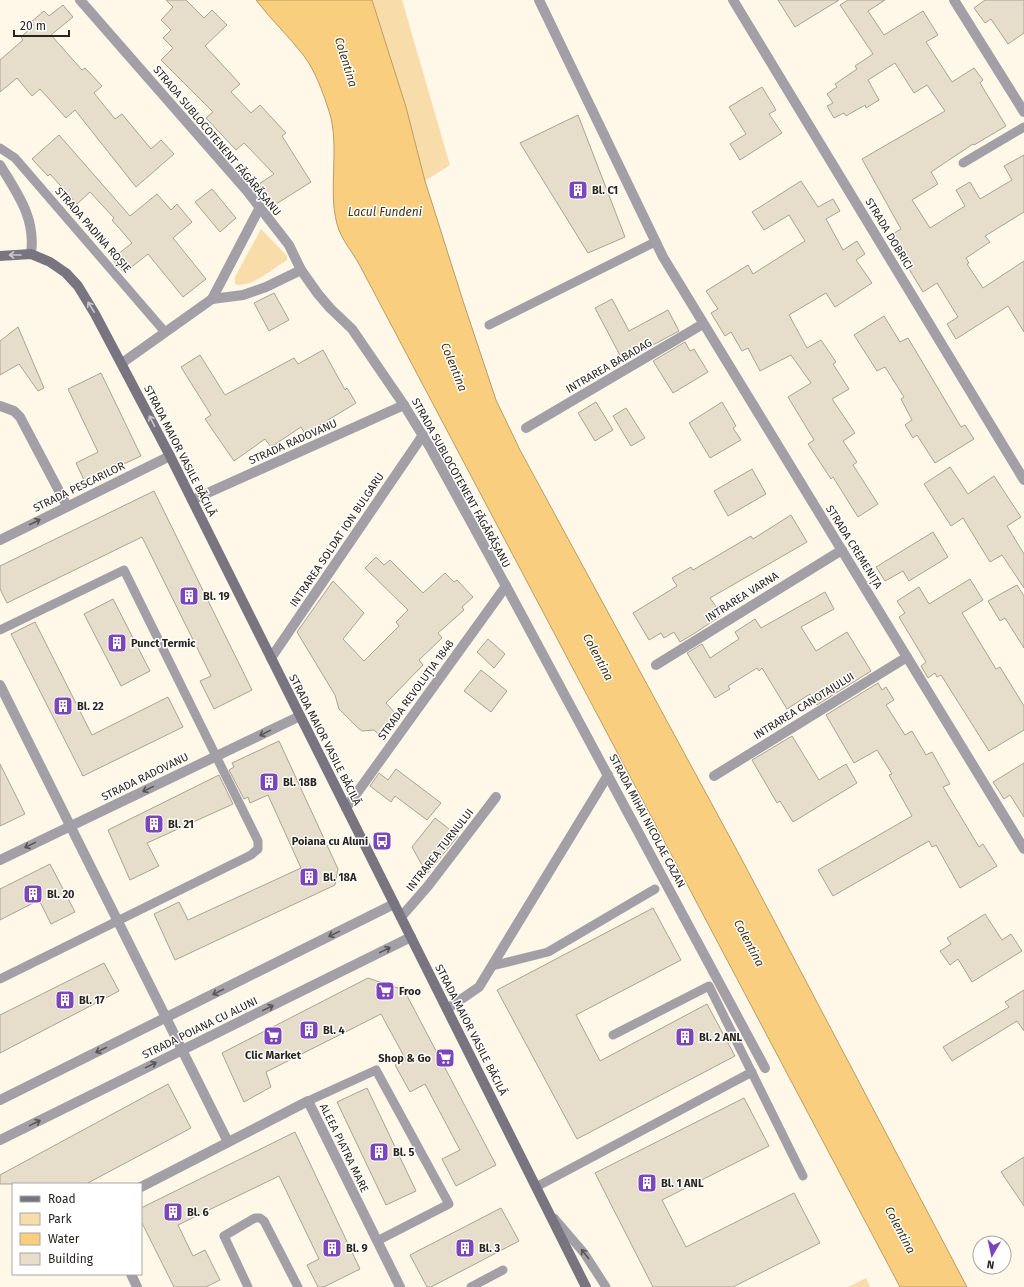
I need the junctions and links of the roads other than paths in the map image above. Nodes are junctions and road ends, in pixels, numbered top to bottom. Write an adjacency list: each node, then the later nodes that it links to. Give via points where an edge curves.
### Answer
1 (80, 0): 10 (street, STRADA SUBLOCOTENENT FĂGĂRĂȘANU)
2 (539, 0): 11 (street, STRADA CREMENIȚA)
3 (733, 0): 25 (street, STRADA DOBRICI)
4 (954, 0): 5 (street)
5 (1024, 112)
6 (1024, 127): 8 (lane)
7 (0, 148): 18 (lane, STRADA PADINA ROȘIE, via 15,158)
8 (963, 163)
9 (0, 165): 12 (street, via 24,205 31,224)
10 (260, 207): 14 (street, STRADA SUBLOCOTENENT FĂGĂRĂȘANU, via 289,245); 15 (street)
11 (655, 242): 16 (street, STRADA CREMENIȚA); 17 (lane)
12 (31, 254): 13 (street, STRADA MAIOR VASILE BĂCILĂ, one-way to 13); 19 (street, STRADA MAIOR VASILE BĂCILĂ, one-way to 12, via 78,286 61,269)
13 (0, 256)
14 (301, 270): 15 (street, via 249,293); 20 (street, STRADA SUBLOCOTENENT FĂGĂRĂȘANU, via 330,308 352,329)
15 (212, 299): 18 (street)
16 (703, 324): 22 (street, INTRAREA BABADAG); 29 (street, STRADA CREMENIȚA)
17 (489, 325)
18 (165, 332): 19 (street)
19 (122, 363): 24 (street, STRADA MAIOR VASILE BĂCILĂ, one-way to 19)
20 (404, 405): 23 (street, STRADA SUBLOCOTENENT FĂGĂRĂȘANU); 26 (street, STRADA RADOVANU)
21 (0, 406): 27 (street, via 10,408 20,417)
22 (526, 428)
23 (423, 435): 30 (street, STRADA SUBLOCOTENENT FĂGĂRĂȘANU); 33 (street, INTRAREA SOLDAT ION BULGARU)
24 (170, 456): 26 (street, STRADA MAIOR VASILE BĂCILĂ); 27 (street, STRADA PESCARILOR)
25 (1024, 480)
26 (192, 500): 33 (street, STRADA MAIOR VASILE BĂCILĂ)
27 (67, 506): 28 (street, STRADA PESCARILOR, one-way to 27)
28 (0, 540)
29 (842, 550): 32 (street, STRADA CREMENIȚA); 34 (street, INTRAREA VARNA)
30 (506, 586): 38 (street, STRADA MIHAI NICOLAE CAZAN); 41 (street, STRADA REVOLUȚIA 1848)
31 (0, 630): 37 (lane, via 124,570)
32 (908, 657): 39 (street, INTRAREA CANOTAJULUI); 43 (street, STRADA CREMENIȚA)
33 (270, 658): 36 (street, STRADA MAIOR VASILE BĂCILĂ)
34 (656, 665)
35 (0, 685): 42 (street)
36 (300, 716): 37 (street, STRADA RADOVANU, one-way to 37); 41 (street, STRADA MAIOR VASILE BĂCILĂ)
37 (216, 757): 42 (street, STRADA RADOVANU, one-way to 42); 48 (lane, via 258,841 258,850)
38 (608, 775): 50 (street); 56 (street, STRADA MIHAI NICOLAE CAZAN)
39 (714, 776)
40 (496, 797): 47 (street, INTRAREA TURNULUI)
41 (346, 808): 46 (street, STRADA MAIOR VASILE BĂCILĂ)
42 (70, 826): 44 (street, STRADA RADOVANU, one-way to 44); 48 (street)
43 (1024, 849)
44 (0, 860)
45 (655, 889): 50 (lane, via 548,952)
46 (394, 904): 47 (street, STRADA MAIOR VASILE BĂCILĂ); 53 (street, one-way to 53)
47 (401, 917): 49 (street, STRADA MAIOR VASILE BĂCILĂ)
48 (117, 920): 51 (lane); 53 (street)
49 (411, 938): 52 (street, STRADA MAIOR VASILE BĂCILĂ); 55 (street, STRADA POIANA CU ALUNI, one-way to 49)
50 (492, 966): 52 (street, via 479,987)
51 (0, 979)
52 (447, 1009): 64 (street, STRADA MAIOR VASILE BĂCILĂ)
53 (166, 1018): 55 (street); 58 (street, one-way to 58)
54 (613, 1035): 57 (lane, via 709,986)
55 (182, 1050): 60 (street, STRADA POIANA CU ALUNI, one-way to 55); 61 (street)
56 (765, 1068)
57 (752, 1072): 62 (lane); 64 (lane)
58 (0, 1100)
59 (308, 1101): 61 (street, ALEEA PIATRA MARE); 66 (street, ALEEA PIATRA MARE); 66 (lane, via 376,1070 449,1204)
60 (0, 1140)
61 (228, 1142): 63 (street, ALEEA PIATRA MARE)
62 (803, 1176)
63 (142, 1186)
64 (536, 1187): 65 (street, STRADA MAIOR VASILE BĂCILĂ)
65 (550, 1214): 74 (street, STRADA MAIOR VASILE BĂCILĂ); 75 (lane, one-way to 65, via 584,1253)
66 (377, 1241): 69 (street, ALEEA PIATRA MARE)
67 (503, 1270): 73 (lane)
68 (131, 1275): 70 (street)
69 (397, 1286)
70 (137, 1287)
71 (248, 1287): 72 (lane, via 224,1236 256,1218 264,1221)
72 (298, 1287)
73 (471, 1287)
74 (586, 1287)
75 (606, 1287)

